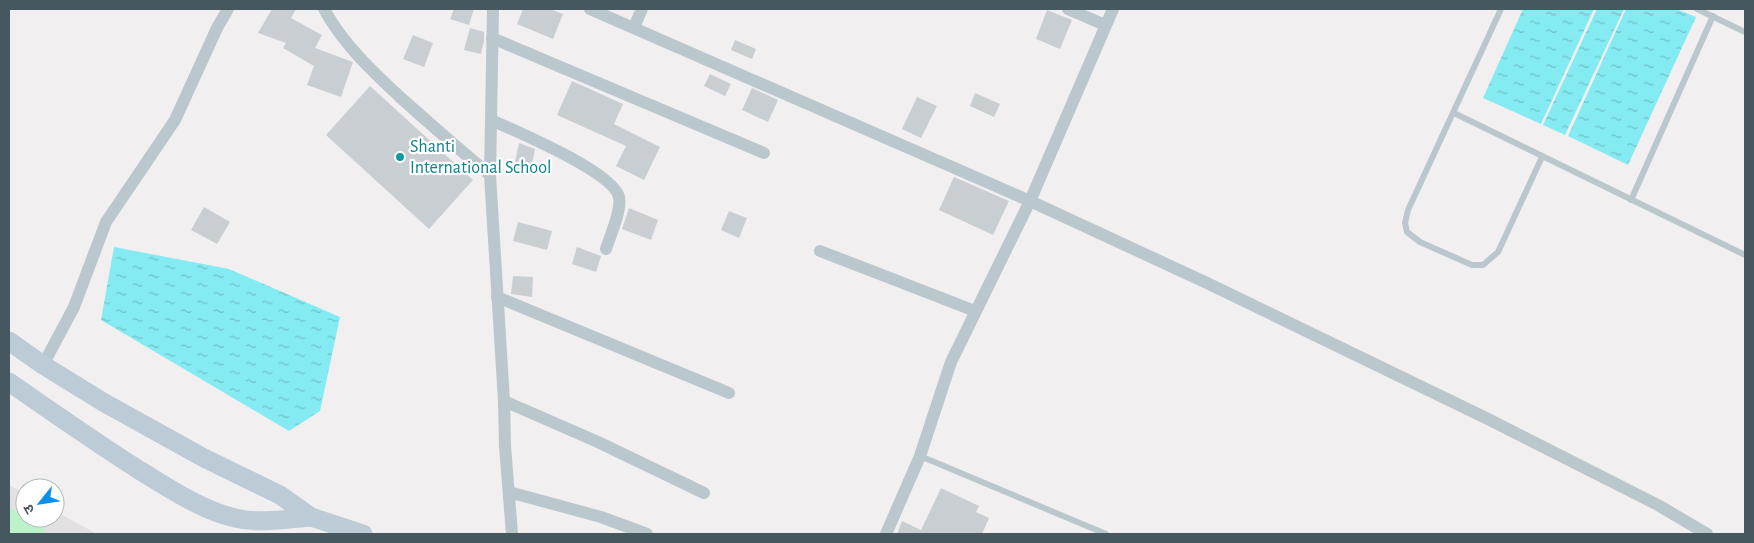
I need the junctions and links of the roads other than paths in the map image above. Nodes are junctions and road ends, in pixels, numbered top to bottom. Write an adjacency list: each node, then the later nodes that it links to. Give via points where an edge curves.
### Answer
1 (228, 9): 28 (street, via 175,120 106,222 74,306)
2 (324, 9): 19 (street, via 366,66)
3 (493, 9): 14 (street)
4 (590, 9): 12 (street)
5 (642, 9): 12 (street)
6 (1068, 9): 11 (street)
7 (1113, 9): 11 (street)
8 (1501, 9): 15 (lane)
9 (1697, 9): 10 (lane)
10 (1713, 16): 13 (lane); 20 (lane)
11 (1105, 25): 21 (street)
12 (634, 27): 21 (street)
13 (1745, 32)
14 (492, 38): 16 (street); 17 (street)
15 (1454, 113): 18 (lane); 18 (lane, via 1404,223 1407,232 1420,242 1472,265 1483,266 1498,252)
16 (491, 120): 19 (street); 22 (street, via 567,156 613,187 619,195 620,205)
17 (764, 153)
18 (1542, 157): 20 (lane)
19 (490, 175): 25 (street)
20 (1631, 200): 24 (lane)
21 (1030, 202): 26 (street); 41 (street, via 1207,283 1486,418)
22 (606, 249)
23 (820, 251): 26 (street)
24 (1745, 255)
25 (497, 296): 30 (street); 31 (street)
26 (975, 311): 32 (street, via 951,362)
27 (9, 341): 28 (main road)
28 (43, 366): 35 (main road, via 204,458 280,495)
29 (9, 382): 35 (main road, via 132,465 206,508 236,518)
30 (728, 393)
31 (504, 401): 33 (street); 34 (street)
32 (920, 456): 39 (street); 40 (lane)
33 (509, 492): 36 (street); 38 (street, via 601,517)
34 (704, 493)
35 (311, 517): 37 (main road)
36 (511, 532)
37 (363, 534)
38 (647, 534)
39 (886, 534)
40 (1106, 534)
41 (1707, 534)

